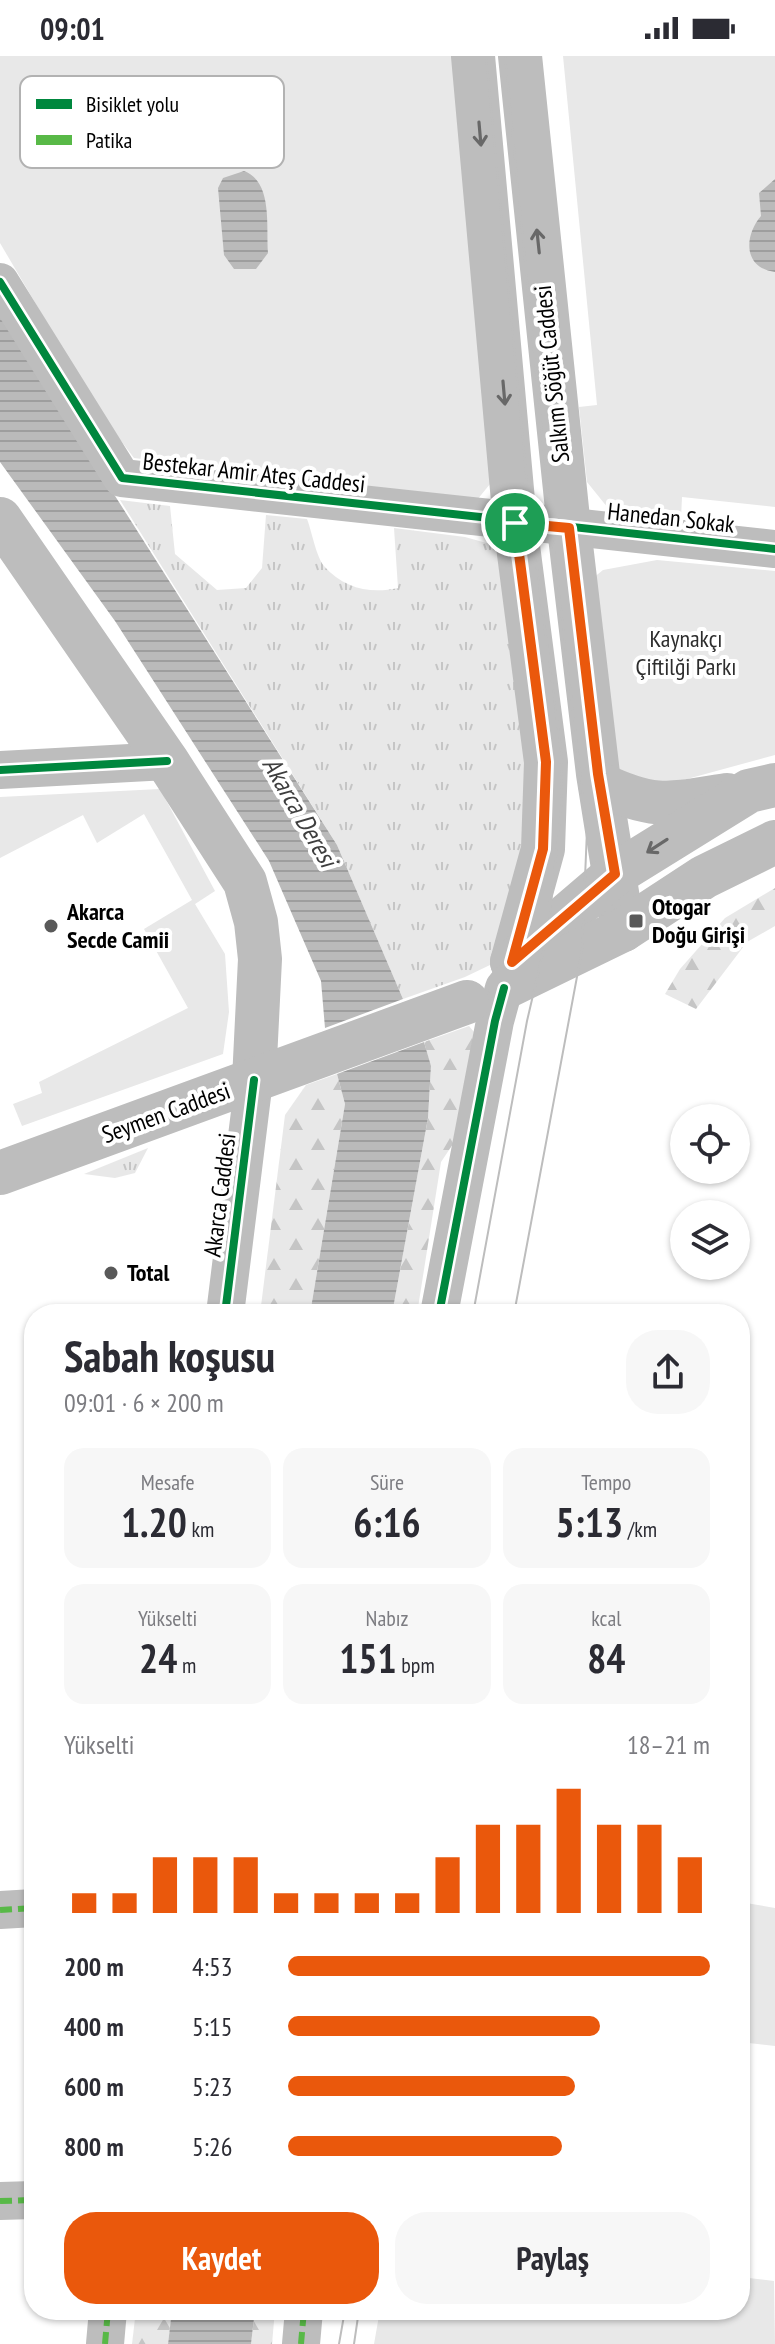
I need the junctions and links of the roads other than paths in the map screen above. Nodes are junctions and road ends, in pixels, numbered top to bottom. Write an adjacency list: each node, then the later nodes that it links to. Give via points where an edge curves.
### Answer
1 (473, 56): 5 (main road, one-way to 5)
2 (520, 56): 6 (main road, Salkım Söğüt Caddesi, one-way to 2)
3 (0, 282): 5 (street, Bestekar Amir Ateş Caddesi, via 122,478)
4 (0, 519): 8 (main road)
5 (515, 523): 6 (street, Hanedan Sokak); 15 (main road, via 546,762 543,849)
6 (569, 528): 7 (street, Hanedan Sokak); 10 (main road, Salkım Söğüt Caddesi)
7 (775, 549)
8 (167, 761): 9 (street); 16 (main road, via 245,882 256,922 260,959)
9 (0, 770)
10 (600, 784): 11 (main road, via 638,802 676,803); 13 (main road, Salkım Söğüt Caddesi)
11 (762, 788): 13 (main road, Seymen Caddesi, one-way to 13)
12 (775, 842): 14 (main road, Seymen Caddesi, via 704,877)
13 (615, 874): 14 (main road, Salkım Söğüt Caddesi); 15 (main road, Seymen Caddesi)
14 (623, 930): 15 (main road, Seymen Caddesi)
15 (494, 984): 16 (main road, Seymen Caddesi); 19 (street, via 495,1021)
16 (254, 1080): 17 (main road, Seymen Caddesi); 18 (street, Akarca Caddesi)
17 (0, 1173)
18 (226, 1304)
19 (441, 1304)
20 (24, 1909): 21 (street)
21 (0, 1910)
22 (24, 2200): 23 (street)
23 (0, 2201)
24 (107, 2320): 26 (street)
25 (303, 2320): 27 (street)
26 (105, 2344)
27 (301, 2344)

